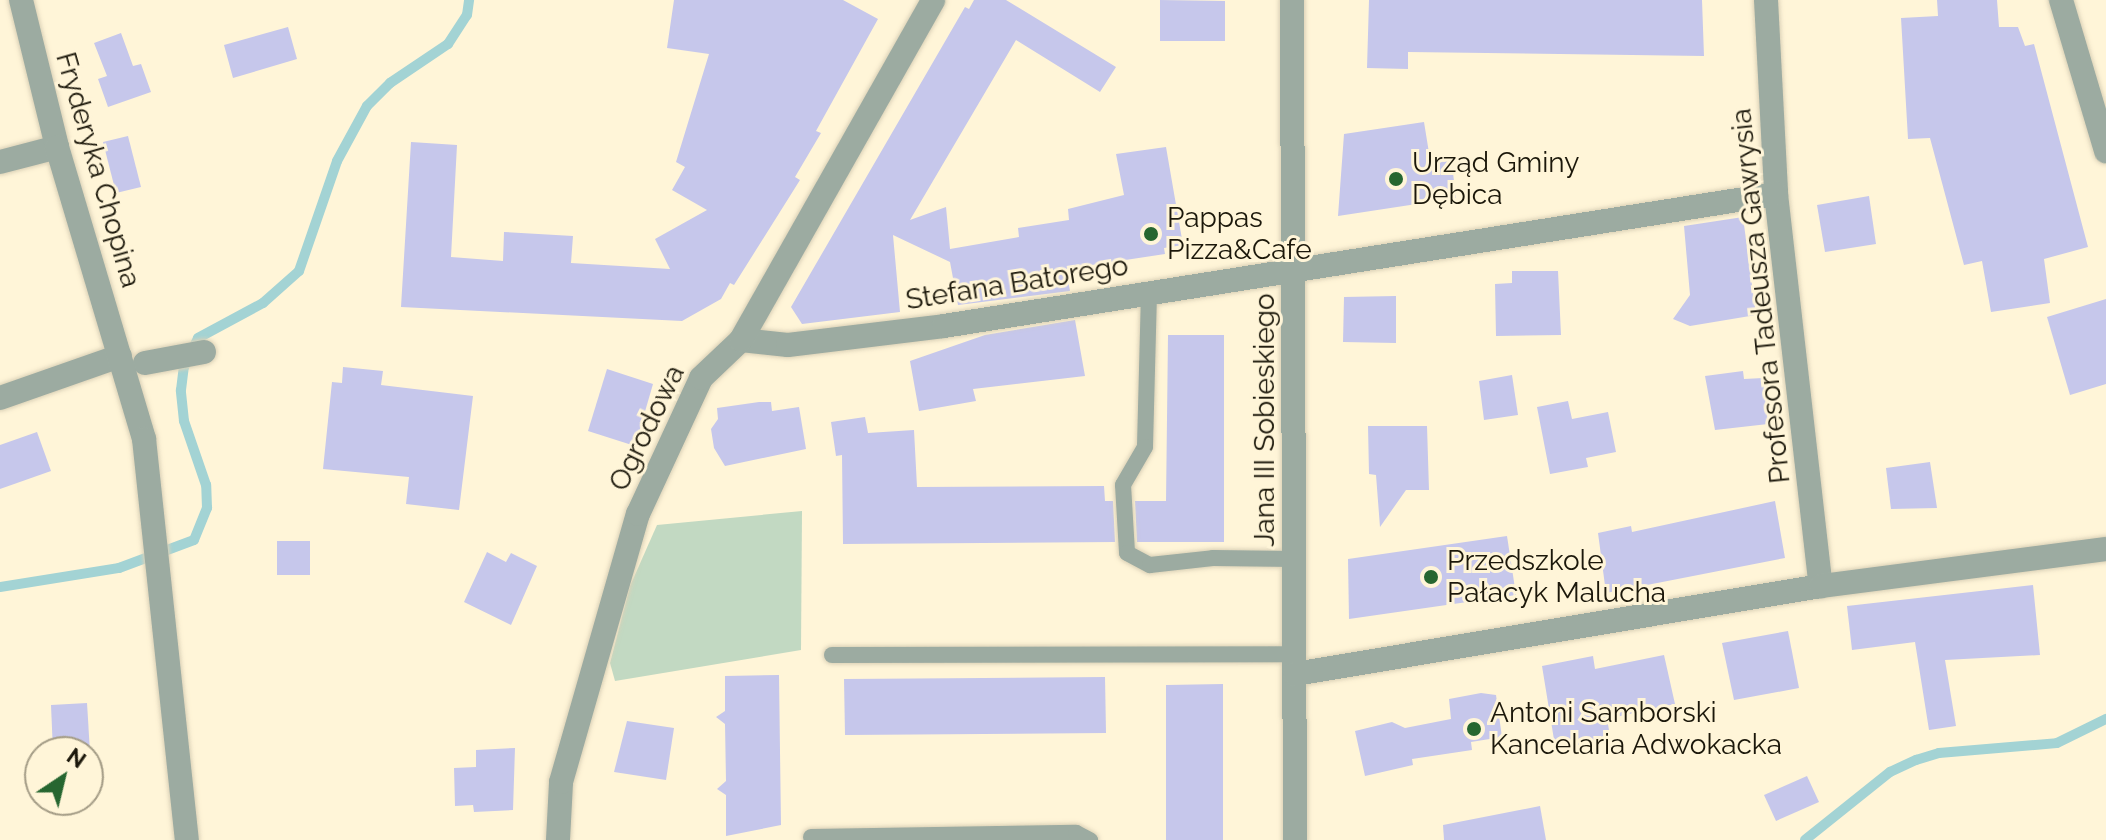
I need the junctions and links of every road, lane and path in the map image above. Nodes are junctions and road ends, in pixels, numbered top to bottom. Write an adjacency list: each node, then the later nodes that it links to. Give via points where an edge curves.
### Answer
1 (21, 0): 6 (street, Fryderyka Chopina)
2 (933, 0): 12 (street, Ogrodowa)
3 (1292, 0): 10 (street, Jana III Sobieskiego)
4 (1766, 0): 9 (street, Profesora Tadeusza Gawrysia)
5 (2061, 0): 7 (street)
6 (57, 147): 8 (street); 14 (street, Fryderyka Chopina)
7 (2106, 151)
8 (0, 162)
9 (1776, 194): 10 (street, Stefana Batorego); 19 (street, Profesora Tadeusza Gawrysia)
10 (1295, 269): 11 (street, Stefana Batorego); 18 (street, Jana III Sobieskiego)
11 (1149, 293): 12 (street, Stefana Batorego, via 788,345); 18 (lane, via 1145,447 1123,485 1127,553 1150,565 1213,558)
12 (741, 340): 24 (street, Ogrodowa, via 701,378 638,514 561,782)
13 (204, 352): 15 (street)
14 (120, 356): 16 (street); 23 (street, Fryderyka Chopina, via 144,439 158,533)
15 (154, 361)
16 (0, 398)
17 (2106, 549): 19 (street)
18 (1295, 559): 21 (street, Jana III Sobieskiego)
19 (1821, 586): 21 (street)
20 (832, 655): 21 (lane)
21 (1295, 664): 26 (street, Jana III Sobieskiego)
22 (811, 837): 25 (lane, via 1076,833)
23 (187, 840)
24 (558, 840)
25 (1090, 840)
26 (1295, 840)

